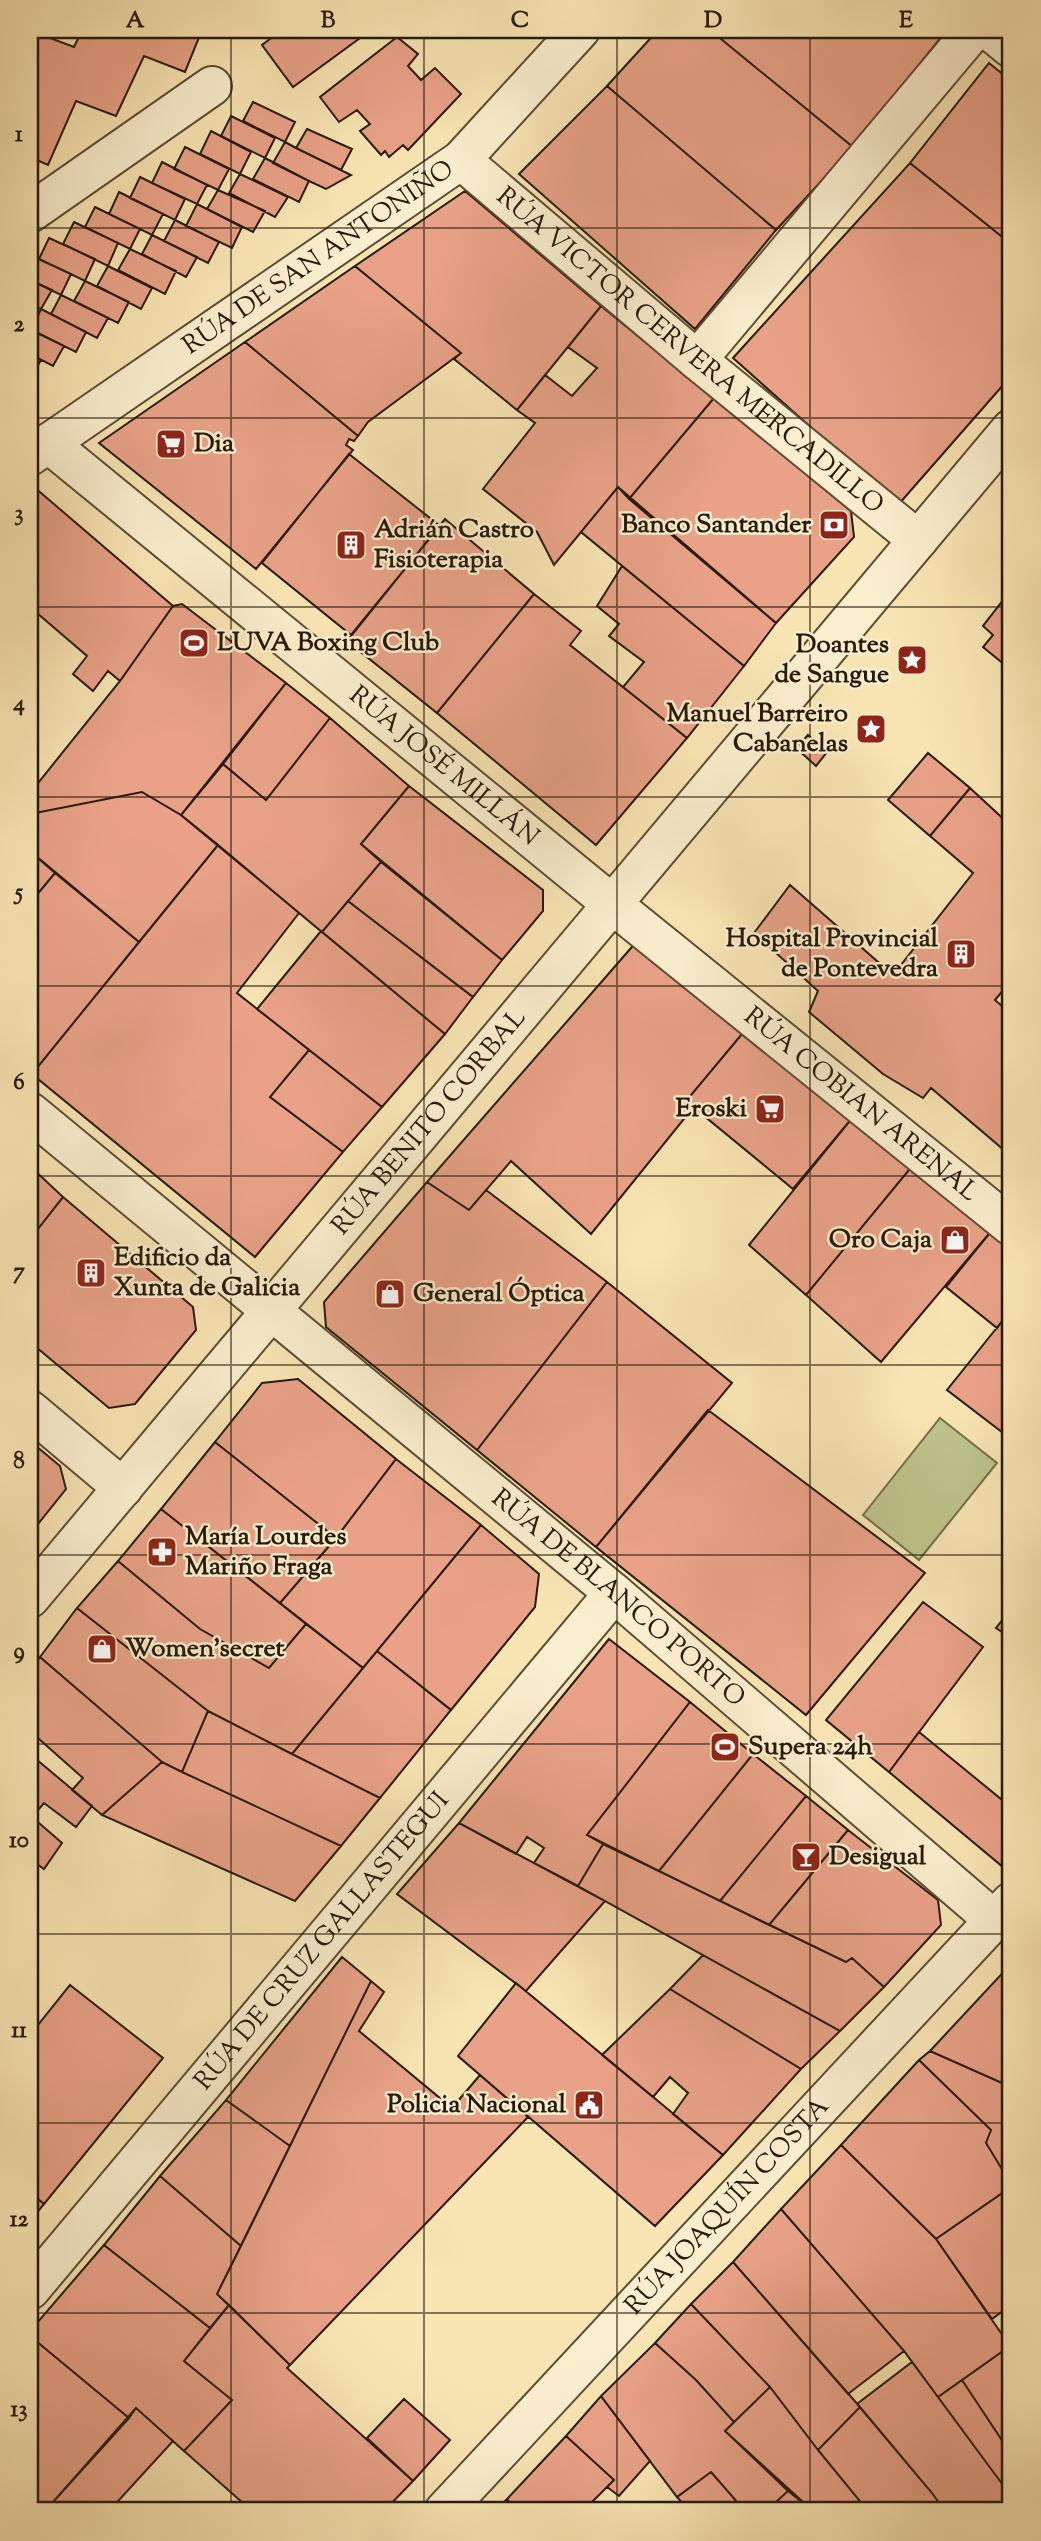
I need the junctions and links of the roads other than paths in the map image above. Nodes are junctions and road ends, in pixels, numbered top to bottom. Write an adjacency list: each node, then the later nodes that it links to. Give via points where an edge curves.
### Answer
1 (580, 30): 6 (street, RÚA DE SAN ANTONIÑO)
2 (974, 30): 8 (street)
3 (989, 30): 4 (street)
4 (1011, 48)
5 (212, 86): 7 (street)
6 (461, 160): 8 (street, RÚA VICTOR CERVERA MERCADILLO); 10 (street, RÚA DE SAN ANTONIÑO)
7 (30, 213)
8 (696, 360): 11 (street, RÚA VICTOR CERVERA MERCADILLO)
9 (1011, 429): 11 (street, RÚA BENITO CORBAL)
10 (39, 449): 12 (street, RÚA JOSÉ MILLÁN)
11 (918, 540): 12 (street, RÚA BENITO CORBAL)
12 (612, 904): 14 (street, RÚA COBIAN ARENAL); 15 (street, RÚA BENITO CORBAL)
13 (30, 1112): 15 (street, RÚA DE BLANCO PORTO)
14 (1011, 1226)
15 (269, 1311): 17 (street, RÚA BENITO CORBAL); 18 (street, RÚA DE BLANCO PORTO)
16 (30, 1410): 17 (street)
17 (122, 1488): 19 (street, RÚA BENITO CORBAL)
18 (614, 1593): 20 (street, RÚA DE BLANCO PORTO); 21 (street, RÚA DE CRUZ GALLASTEGUI)
19 (30, 1598)
20 (1003, 1911): 22 (street, RÚA JOAQUÍN COSTA)
21 (30, 2290)
22 (444, 2511)

